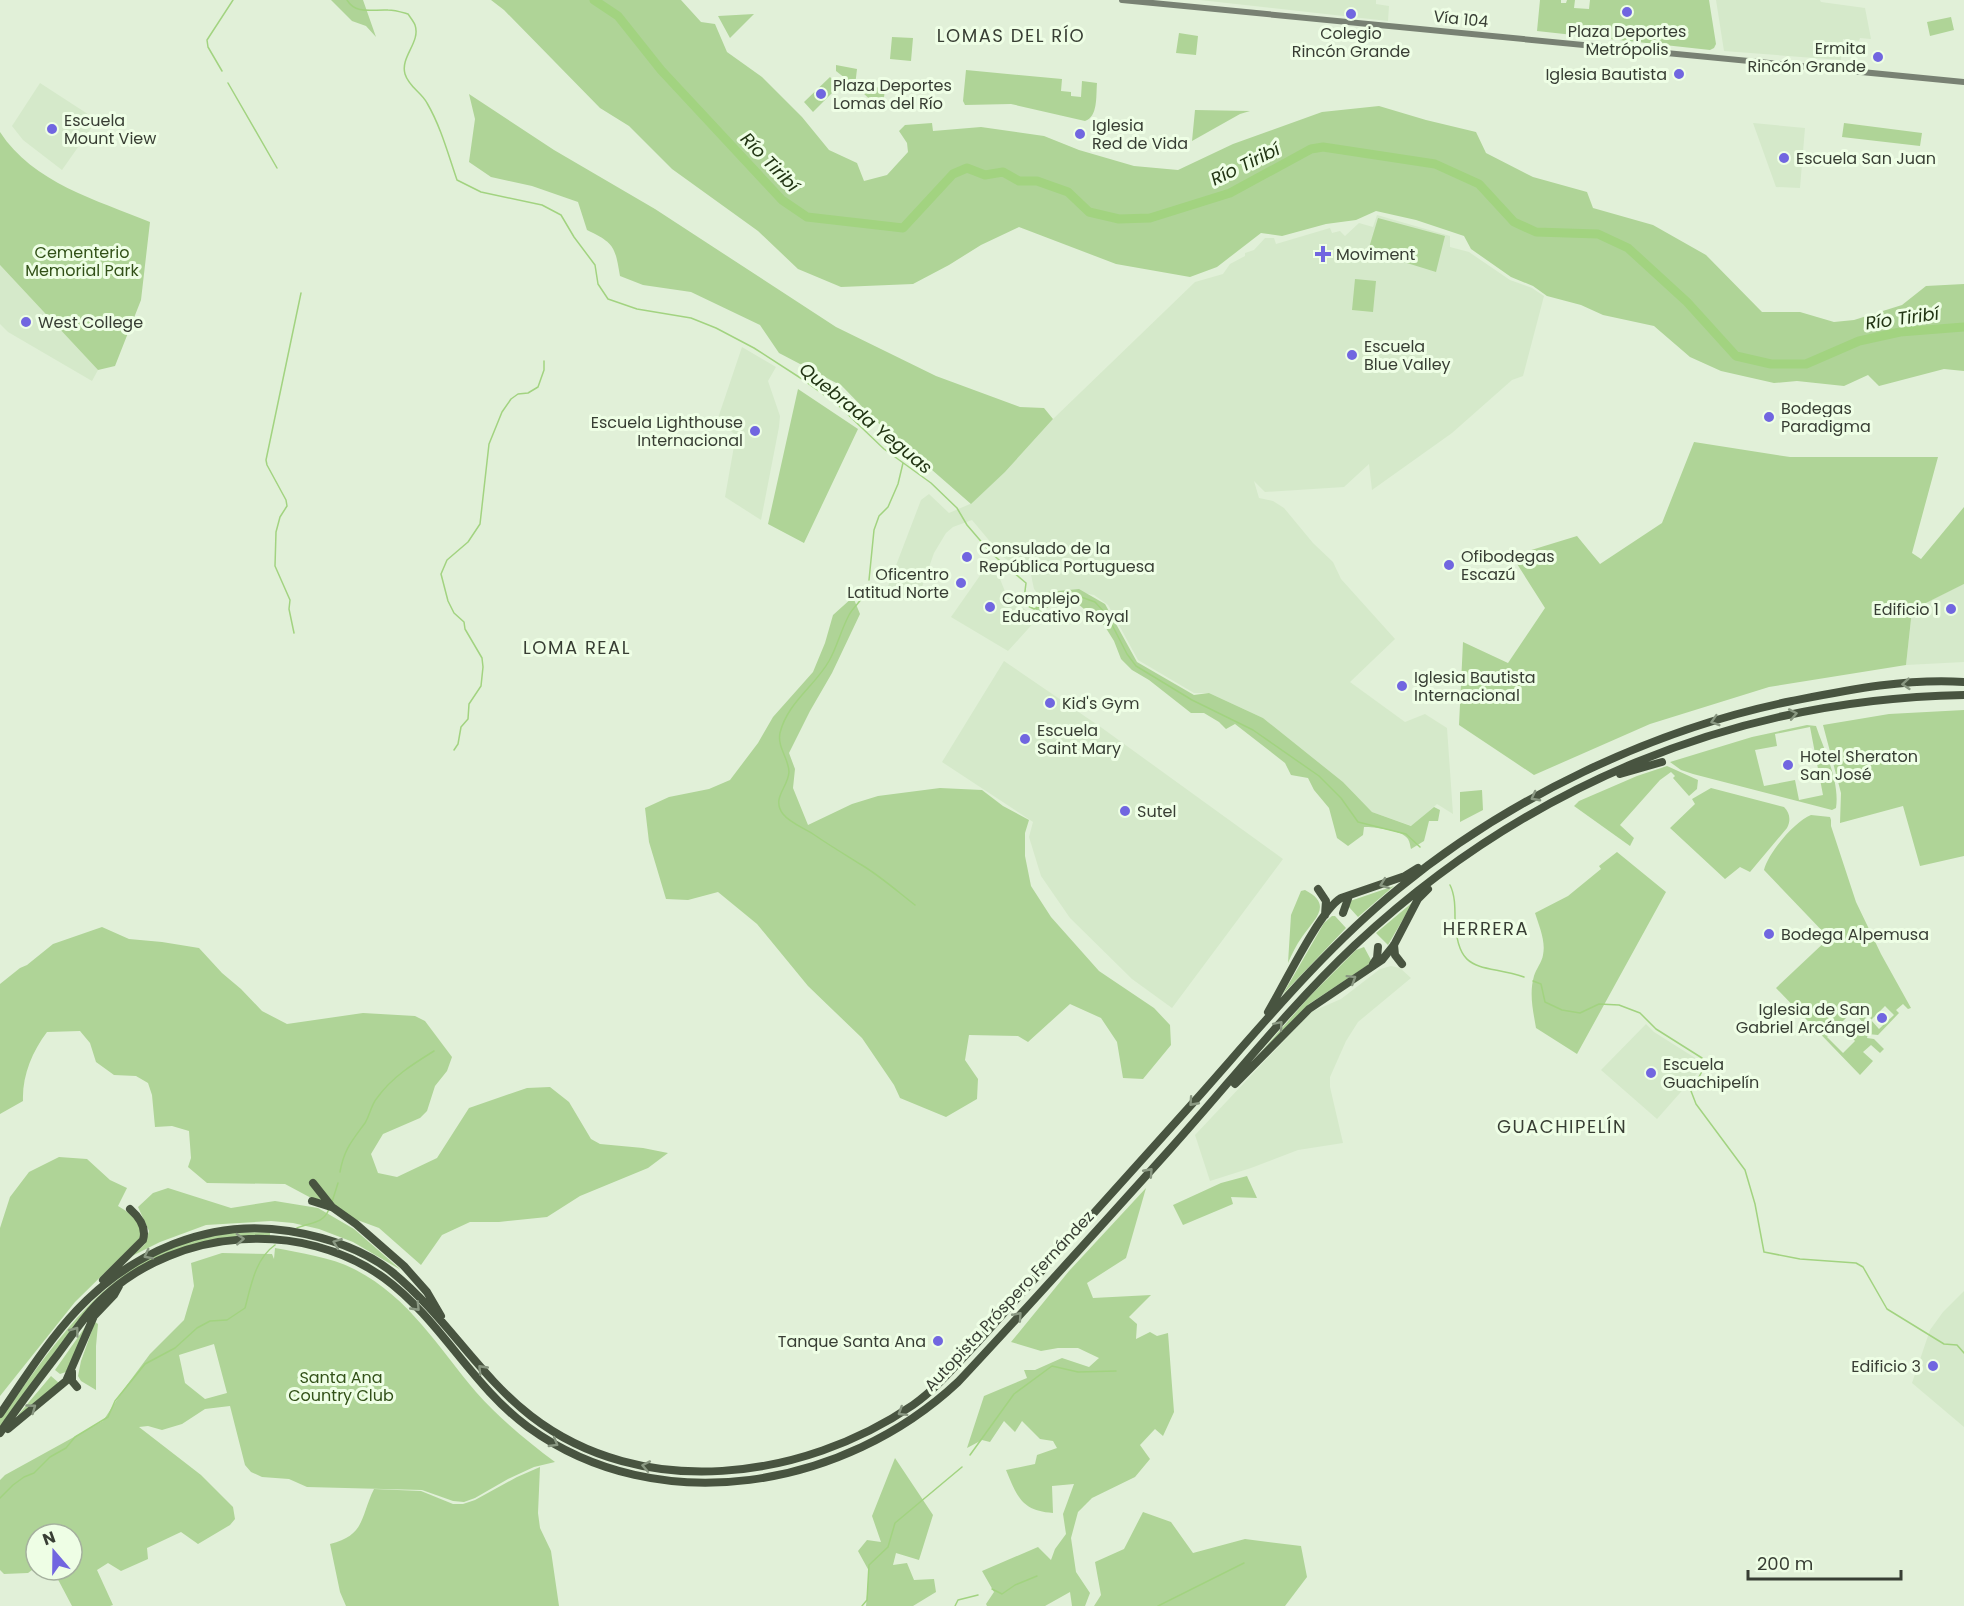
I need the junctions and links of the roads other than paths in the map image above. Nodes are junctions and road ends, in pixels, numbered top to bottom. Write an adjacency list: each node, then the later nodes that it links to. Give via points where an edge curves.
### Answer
1 (1122, 0): 3 (main road, Vía 104)
2 (1149, 0): 3 (main road, Vía 104)
3 (1762, 62): 4 (main road, Vía 104)
4 (1964, 82)
5 (1963, 681): 9 (highway, Autopista Próspero Fernández, one-way to 9, via 1856,689 1779,704 1697,727 1566,781)
6 (1964, 695): 8 (highway, Autopista Próspero Fernández, one-way to 6, via 1671,749 1767,719 1879,700)
7 (1662, 762): 8 (highway)
8 (1580, 787): 10 (highway, Autopista Próspero Fernández, via 1522,818)
9 (1454, 847): 12 (highway, one-way to 12, via 1405,876); 19 (highway, Autopista Próspero Fernández, via 1398,888 1330,950)
10 (1456, 862): 15 (highway, via 1418,899); 20 (highway, Autopista Próspero Fernández, one-way to 10, via 1316,984 1380,922)
11 (1318, 889): 14 (highway, via 1326,901)
12 (1349, 896): 13 (highway); 14 (highway, via 1338,900)
13 (1343, 913)
14 (1325, 916): 19 (highway, via 1266,1015)
15 (1394, 945): 17 (highway); 18 (highway)
16 (1378, 947): 18 (highway)
17 (1402, 964)
18 (1371, 967): 20 (highway, one-way to 18, via 1309,1009)
19 (1232, 1058): 27 (highway, Autopista Próspero Fernández, one-way to 27, via 938,1384 882,1424 817,1453 766,1466 705,1471 658,1468 616,1459 578,1444 532,1417 476,1364)
20 (1171, 1148): 25 (highway, Autopista Próspero Fernández, one-way to 20, via 175,1254 217,1242 268,1240 318,1248 383,1278 444,1337 499,1403 552,1443 636,1476 682,1482 734,1482 796,1471 835,1459 891,1432 935,1403)
21 (313, 1183): 23 (highway)
22 (312, 1201): 23 (highway)
23 (330, 1206): 27 (highway, via 404,1266 436,1305)
24 (130, 1209): 26 (highway, via 143,1225 143,1239)
25 (120, 1283): 28 (highway, via 94,1316); 31 (highway, Autopista Próspero Fernández, one-way to 25, via 90,1311)
26 (77, 1310): 27 (highway, Autopista Próspero Fernández, one-way to 26, via 412,1289 374,1260 338,1243 279,1229 215,1232 172,1244 130,1265); 30 (highway, Autopista Próspero Fernández)
27 (447, 1327)
28 (82, 1343): 29 (highway, via 66,1382); 29 (highway, via 71,1373 77,1387)
29 (59, 1389): 31 (highway, one-way to 29)
30 (0, 1414)
31 (0, 1435)

